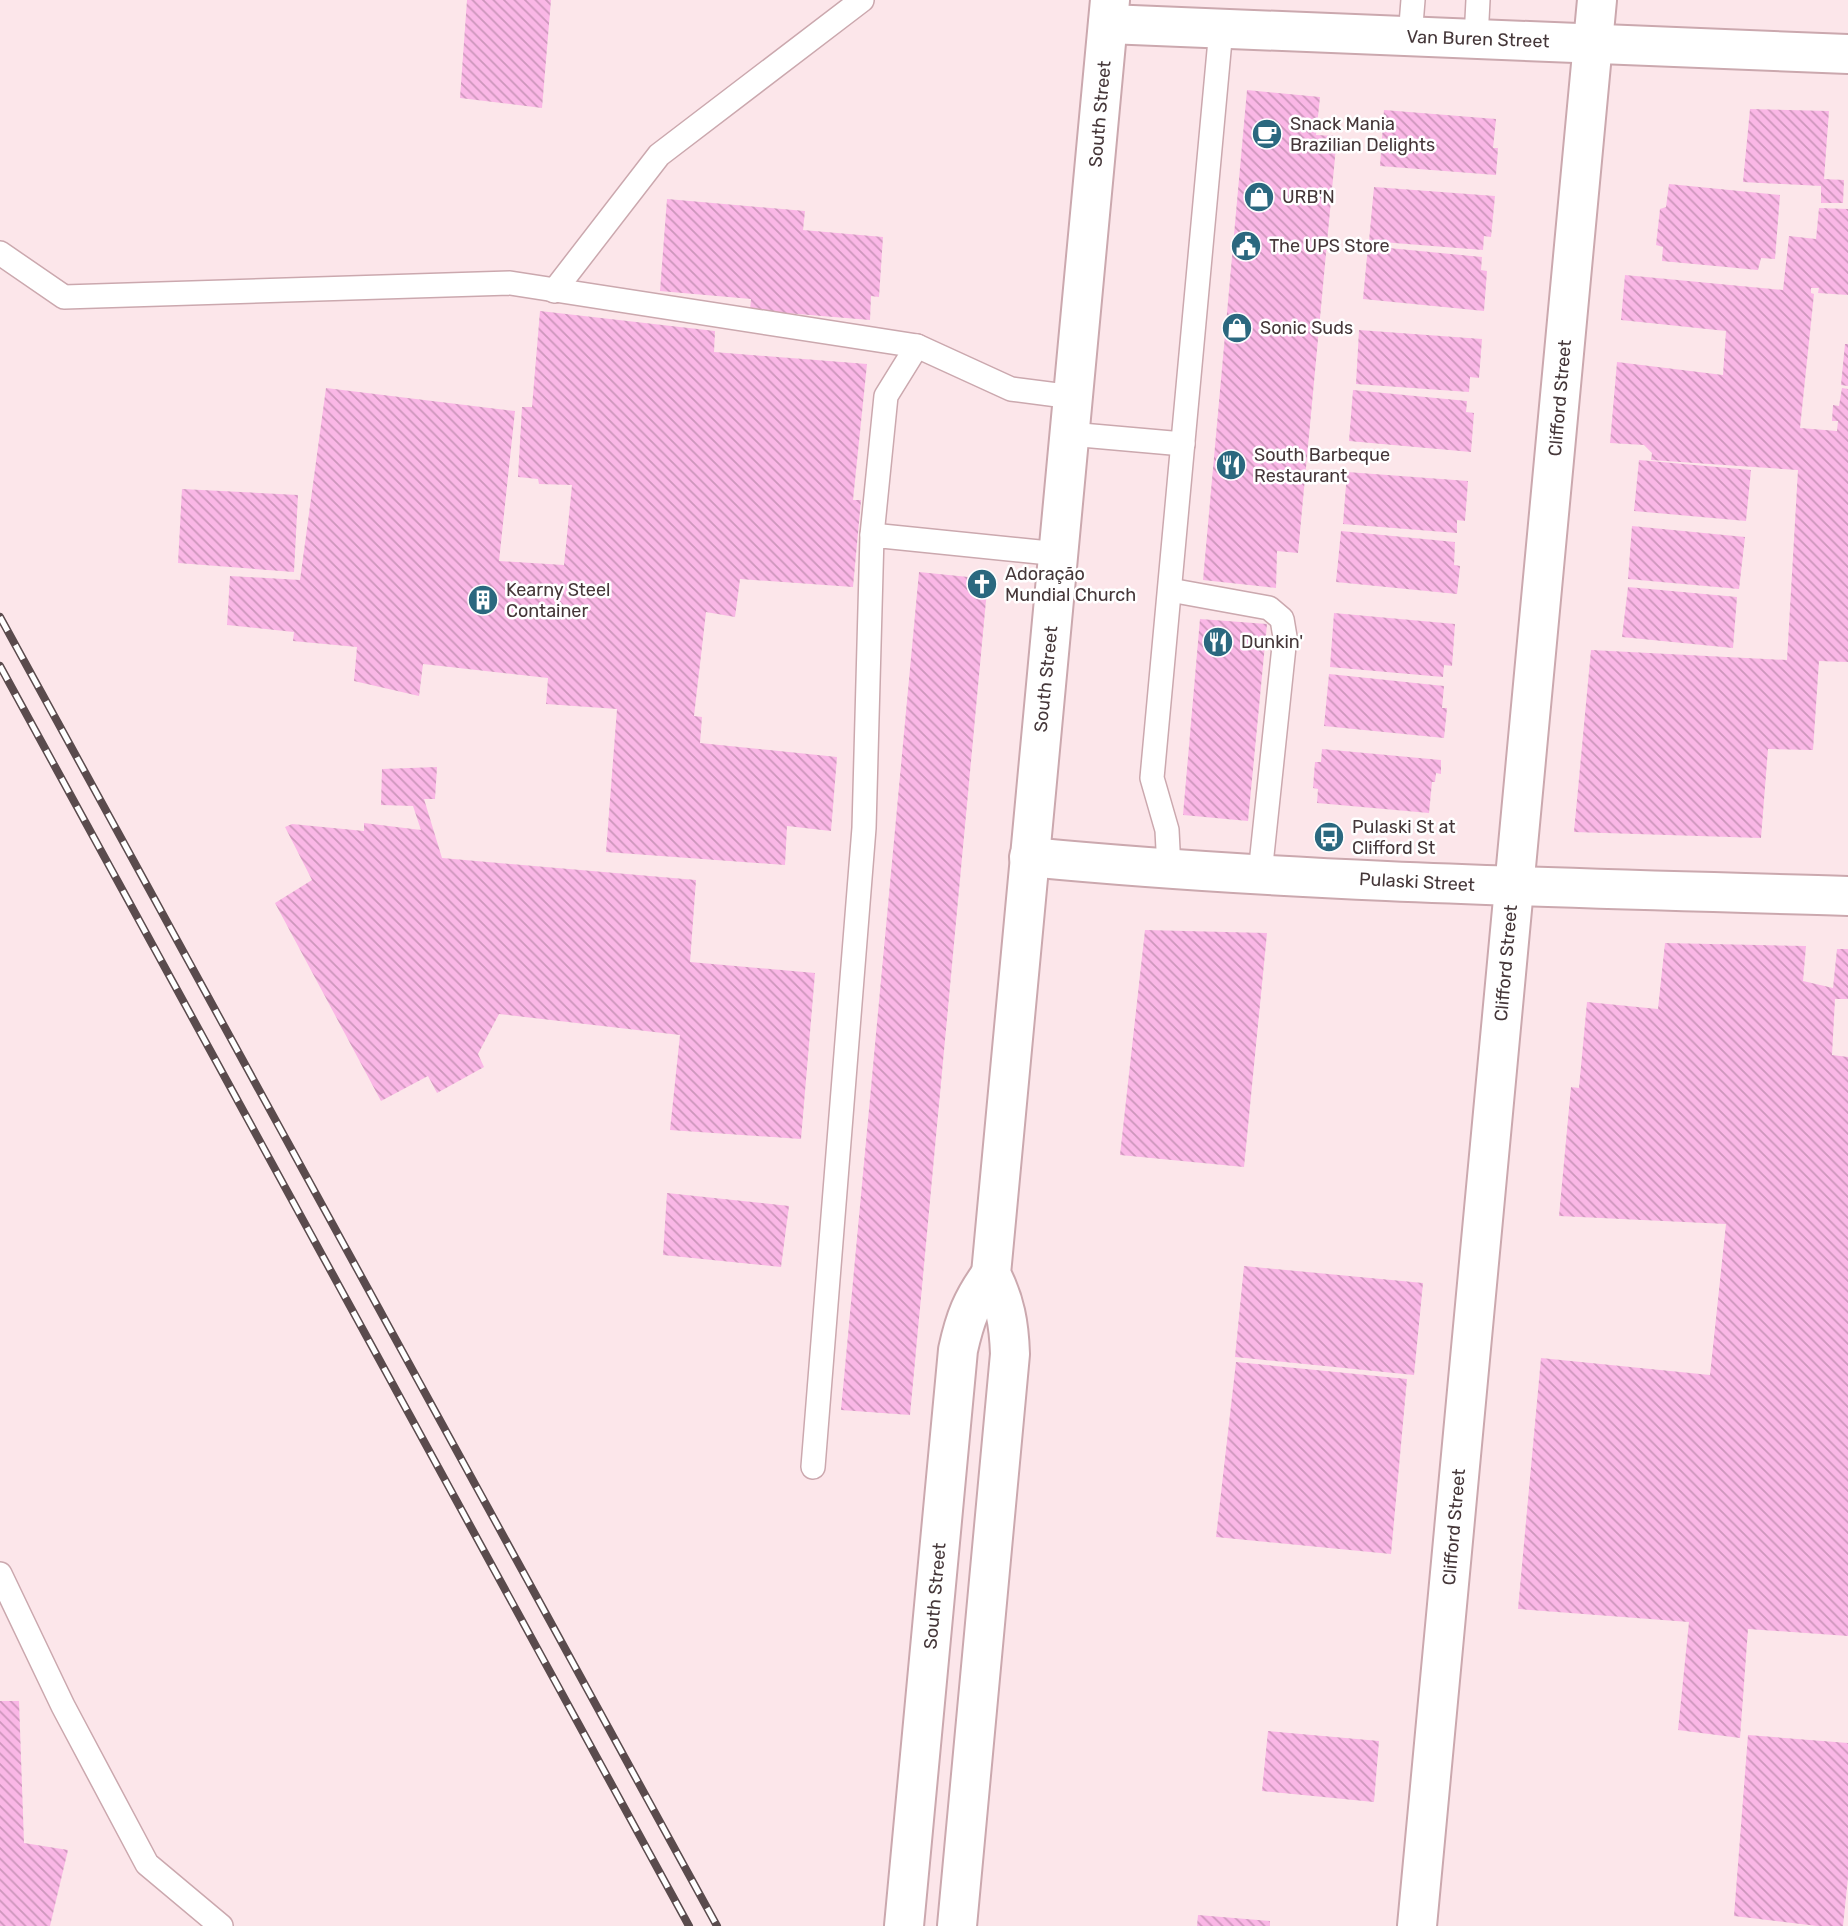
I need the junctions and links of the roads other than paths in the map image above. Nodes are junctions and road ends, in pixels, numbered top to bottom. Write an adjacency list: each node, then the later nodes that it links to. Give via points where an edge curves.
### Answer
1 (862, 0): 11 (lane, via 659,155)
2 (1478, 0): 7 (lane)
3 (1597, 0): 8 (street, Clifford Street)
4 (1109, 12): 6 (street, Van Buren Street); 13 (street, South Street)
5 (1411, 18): 6 (street, Van Buren Street); 7 (street, Van Buren Street)
6 (1221, 29): 14 (lane)
7 (1476, 39): 8 (street, Van Buren Street)
8 (1593, 44): 9 (street, Van Buren Street); 21 (street, Clifford Street)
9 (1848, 54)
10 (0, 253): 11 (lane, via 64,297 510,283)
11 (554, 291): 12 (lane)
12 (917, 346): 13 (lane); 15 (lane, via 886,396)
13 (1071, 415): 14 (lane); 16 (street, South Street)
14 (1183, 444): 17 (lane)
15 (872, 535): 16 (lane); 24 (lane, via 864,828)
16 (1059, 554): 18 (street, South Street)
17 (1170, 590): 19 (lane, via 1152,778 1167,830); 20 (lane, via 1269,608 1282,619 1285,637)
18 (1029, 857): 19 (street, Pulaski Street); 23 (street, South Street)
19 (1169, 869): 20 (street, Pulaski Street)
20 (1261, 874): 21 (street, Pulaski Street)
21 (1514, 887): 22 (street, Pulaski Street); 29 (street, Clifford Street)
22 (1848, 896)
23 (991, 1274): 27 (street, South Street, via 964,1321 958,1350); 28 (street, South Street, via 1009,1324 1010,1354)
24 (813, 1467)
25 (0, 1574): 26 (lane, via 147,1864)
26 (221, 1926)
27 (904, 1926)
28 (957, 1926)
29 (1417, 1926)

